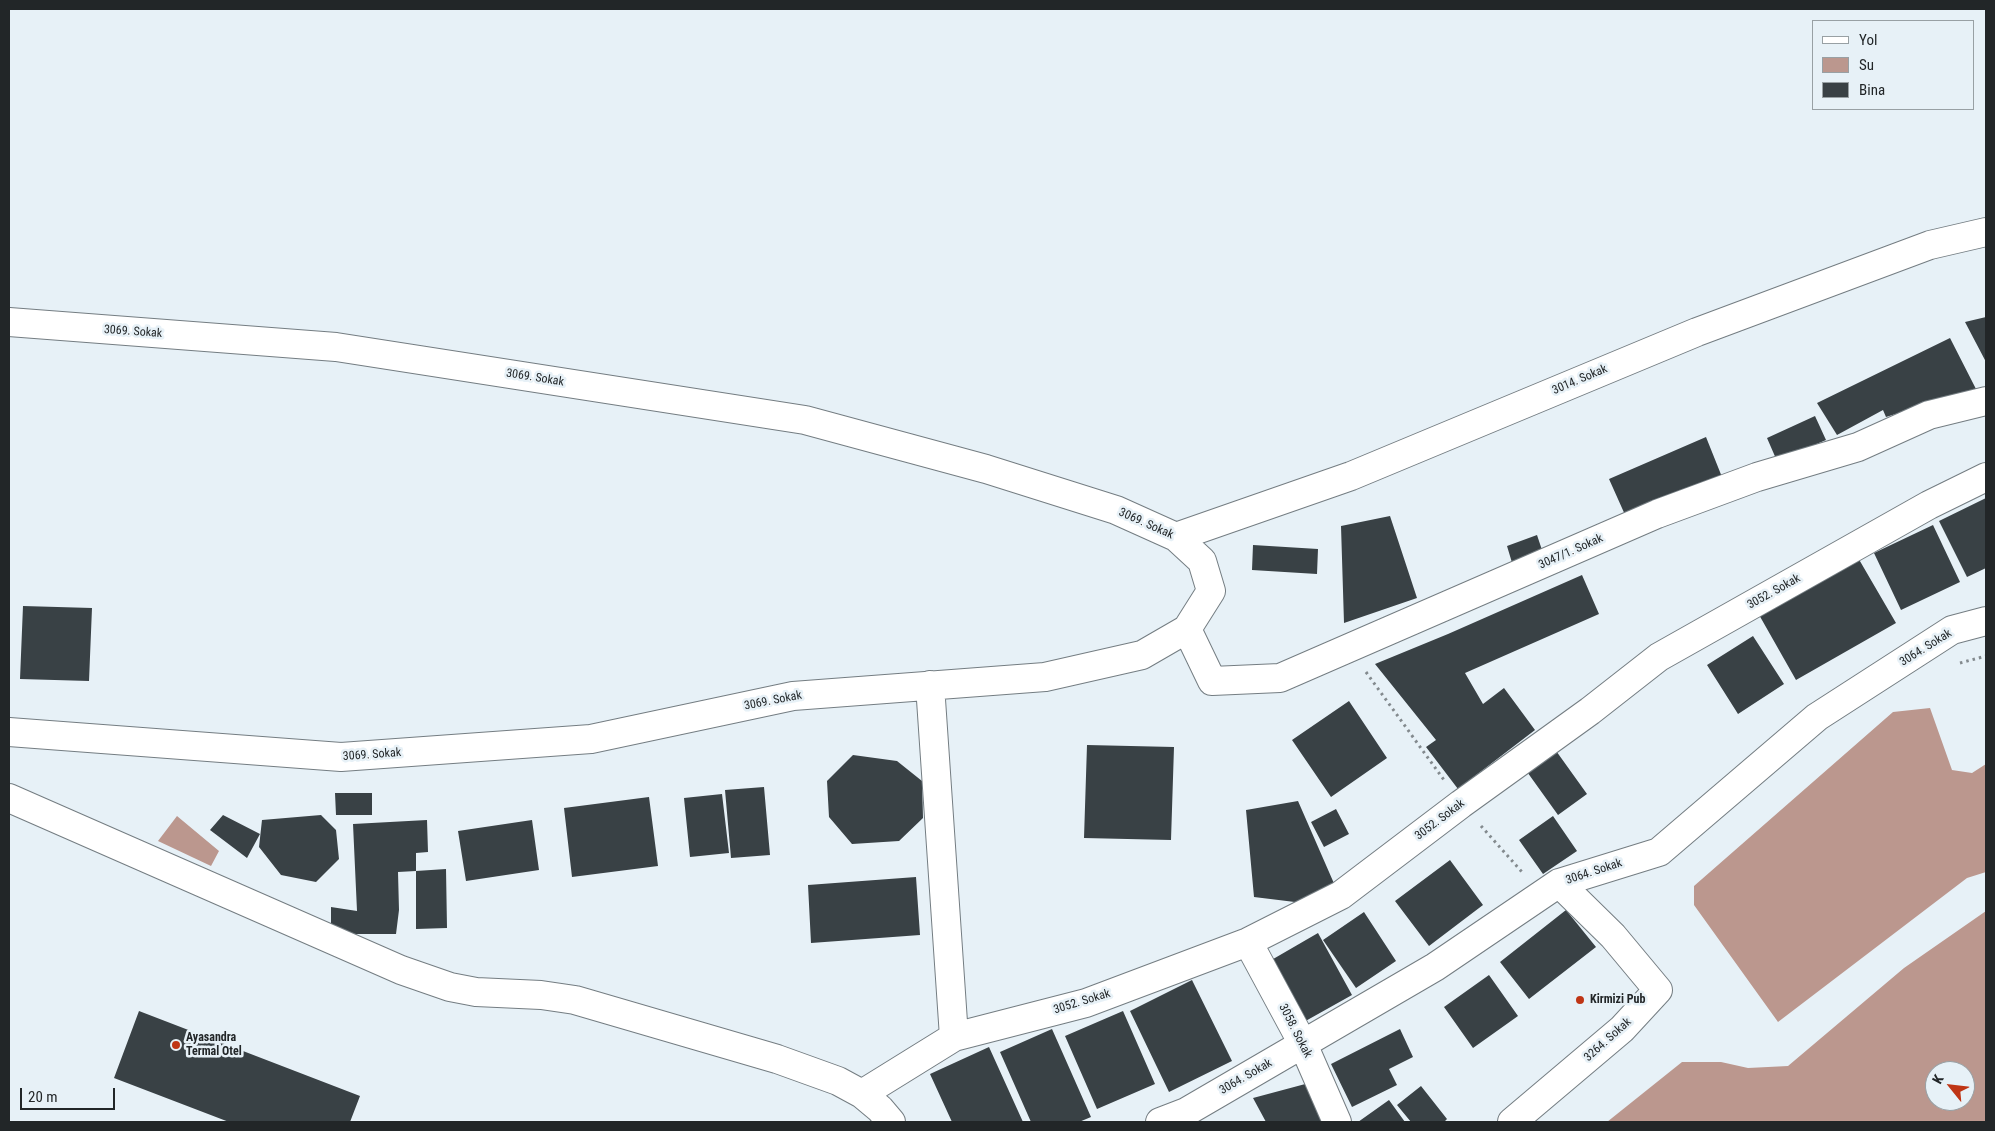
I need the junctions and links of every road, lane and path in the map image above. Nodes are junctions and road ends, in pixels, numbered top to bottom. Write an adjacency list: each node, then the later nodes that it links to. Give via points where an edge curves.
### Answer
1 (1986, 232): 5 (street, 3014. Sokak, via 1930,246 1697,332 1351,476)
2 (9, 322): 5 (street, 3069. Sokak, via 336,347 805,420 986,469 1116,510)
3 (1986, 401): 8 (street, 3047/1. Sokak, via 1929,415 1858,447 1757,478 1657,514)
4 (1986, 477): 12 (street, 3052. Sokak, via 1929,505 1659,657)
5 (1176, 537): 7 (street, 3069. Sokak, via 1202,561 1211,591)
6 (1986, 621): 13 (street, 3064. Sokak, via 1952,630 1817,717 1659,852 1608,866)
7 (1187, 629): 8 (street, 3047/1. Sokak, via 1212,681 1280,678); 9 (street, 3069. Sokak, via 1142,655 1045,676)
8 (1349, 648): 12 (path)
9 (930, 685): 10 (street, 3069. Sokak, via 793,696 591,739 341,757); 15 (street)
10 (9, 732)
11 (9, 798): 17 (street, via 401,970 441,984 476,992 575,1000 777,1059 838,1081)
12 (1461, 804): 13 (path); 14 (street, 3052. Sokak, via 1341,895)
13 (1550, 889): 16 (street, 3064. Sokak, via 1435,967); 22 (street, 3264. Sokak, via 1613,936 1658,990 1622,1030)
14 (1248, 942): 15 (street, 3052. Sokak, via 1086,1003); 16 (street, 3058. Sokak)
15 (954, 1037): 17 (street, 3052. Sokak)
16 (1303, 1044): 18 (street, 3064. Sokak); 21 (street, 3058. Sokak)
17 (862, 1094): 19 (street)
18 (1188, 1117): 20 (street, 3064. Sokak)
19 (891, 1122)
20 (1160, 1122)
21 (1337, 1122)
22 (1512, 1122)

